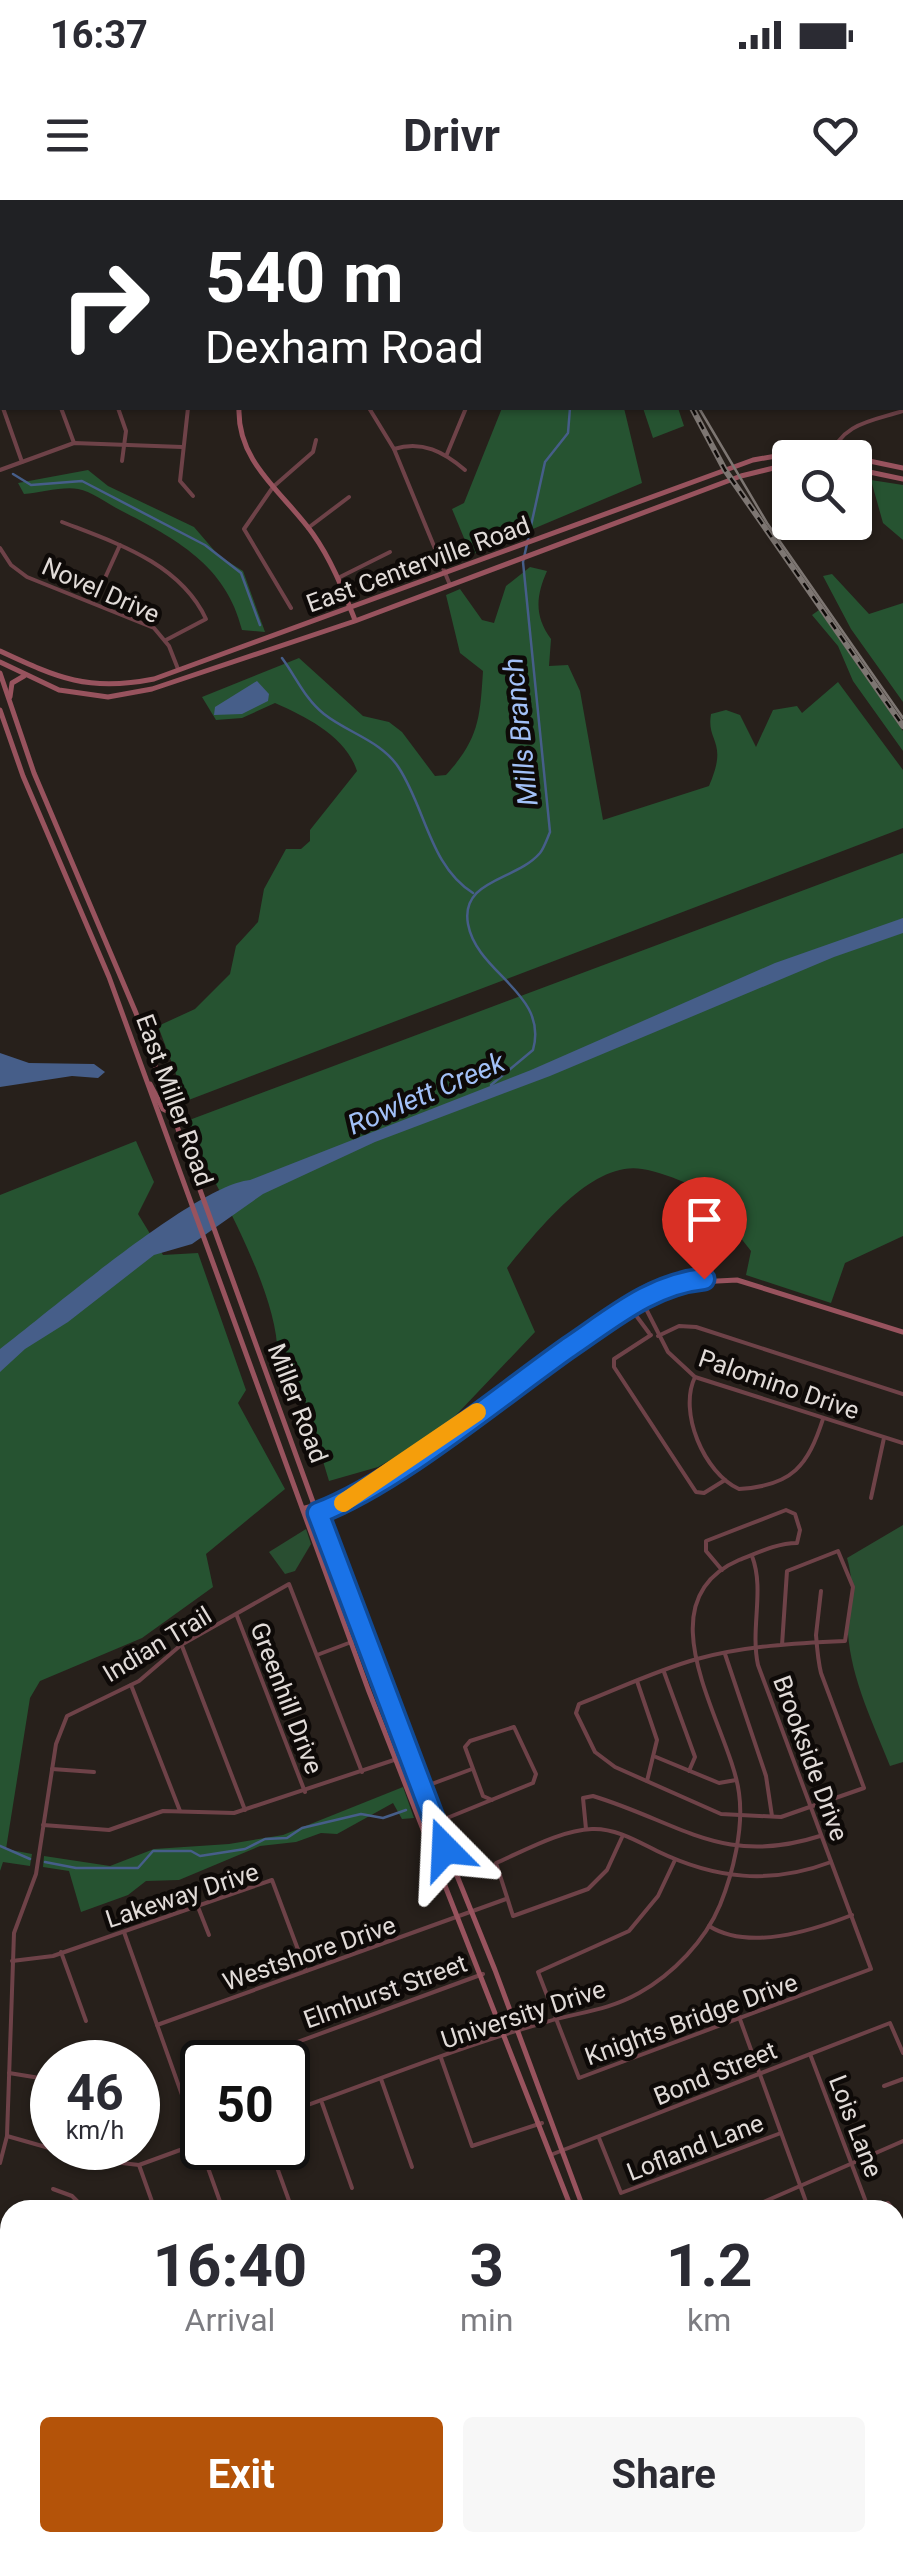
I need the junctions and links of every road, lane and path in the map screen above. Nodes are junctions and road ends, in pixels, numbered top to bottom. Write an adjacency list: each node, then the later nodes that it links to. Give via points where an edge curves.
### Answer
1 (4, 410): 18 (street)
2 (62, 410): 12 (street)
3 (118, 410): 11 (street)
4 (188, 410): 13 (street)
5 (240, 410): 26 (main road, via 245,446)
6 (370, 410): 14 (street)
7 (465, 410): 15 (street)
8 (903, 411): 10 (street, via 845,430)
9 (316, 440): 26 (street, via 313,452)
10 (840, 440)
11 (126, 442): 12 (street); 13 (street); 17 (street)
12 (74, 443): 18 (street)
13 (182, 447): 28 (street, via 180,480)
14 (394, 449): 15 (street, via 410,444); 38 (street)
15 (447, 454): 23 (street)
16 (772, 457): 27 (main road, East Centerville Road)
17 (122, 461)
18 (22, 462): 22 (street)
19 (872, 462): 20 (main road, East Centerville Road)
20 (903, 468)
21 (772, 469): 30 (main road, East Centerville Road)
22 (0, 470)
23 (465, 470)
24 (872, 473): 25 (main road)
25 (903, 480)
26 (274, 487): 33 (main road); 42 (street, via 244,534)
27 (675, 488): 30 (main road); 31 (main road, East Centerville Road)
28 (193, 496)
29 (349, 498): 33 (street)
30 (679, 499): 34 (main road, East Centerville Road)
31 (594, 520): 34 (main road); 38 (main road, East Centerville Road)
32 (62, 522): 35 (street)
33 (308, 528): 39 (main road)
34 (598, 530): 40 (main road, East Centerville Road)
35 (120, 545): 41 (street); 45 (street, via 197,599 206,619)
36 (0, 548): 41 (street, Novel Drive, via 27,577)
37 (390, 552): 39 (street)
38 (446, 574): 40 (street); 43 (main road, East Centerville Road)
39 (338, 578): 43 (main road)
40 (450, 584): 44 (main road, East Centerville Road)
41 (94, 602): 45 (street, Novel Drive, via 154,628)
42 (291, 608)
43 (351, 610): 44 (main road); 48 (main road, East Centerville Road)
44 (355, 621): 51 (main road, East Centerville Road)
45 (166, 640): 48 (street, Novel Drive)
46 (0, 651): 48 (main road, East Centerville Road, via 42,674 92,686)
47 (0, 662): 50 (main road, East Centerville Road)
48 (178, 671): 51 (main road)
49 (0, 673): 52 (main road, East Miller Road)
50 (25, 676): 51 (main road, East Centerville Road, via 59,690 108,697); 52 (main road, via 12,682)
51 (182, 679)
52 (10, 705): 54 (main road, East Miller Road)
53 (0, 710): 55 (main road, East Miller Road)
54 (40, 787): 55 (main road); 56 (main road, East Miller Road)
55 (30, 792): 57 (main road, East Miller Road)
56 (142, 1031): 57 (main road); 59 (main road, East Miller Road)
57 (130, 1035): 58 (main road, East Miller Road)
58 (148, 1082): 59 (main road); 74 (main road, East Miller Road)
59 (171, 1113): 73 (main road, Miller Road)
60 (641, 1299): 61 (main road); 62 (main road, via 686,1281 737,1280); 64 (street, Palomino Drive)
61 (630, 1306): 63 (street); 71 (main road)
62 (903, 1332)
63 (651, 1334): 64 (street); 70 (street, via 614,1360 614,1367 696,1492)
64 (658, 1336): 65 (street, Palomino Drive); 66 (street, via 696,1327)
65 (695, 1376): 67 (street, Palomino Drive); 70 (street, via 690,1424)
66 (903, 1394)
67 (823, 1419): 68 (street, Palomino Drive); 70 (street, via 801,1468 744,1490)
68 (884, 1438): 69 (street, Palomino Drive); 72 (street)
69 (903, 1443)
70 (725, 1480)
71 (348, 1496): 73 (main road); 75 (main road)
72 (871, 1498)
73 (315, 1504): 74 (main road); 75 (main road, Miller Road)
74 (305, 1508): 76 (main road)
75 (318, 1513): 76 (main road); 81 (main road, Miller Road)
76 (308, 1516): 82 (main road)
77 (752, 1556): 78 (street); 78 (street, via 797,1544 795,1514 786,1510 706,1541); 86 (street, Brookside Drive, via 758,1575)
78 (722, 1570): 89 (street, University Drive, via 697,1608)
79 (821, 1591): 83 (street)
80 (238, 1616): 84 (street, Indian Trail); 88 (street, Indian Trail, via 284,1585 293,1590); 104 (street, Greenhill Drive)
81 (362, 1638): 82 (street); 93 (main road, Miller Road)
82 (351, 1642): 88 (street); 95 (main road)
83 (816, 1642): 85 (street); 85 (street, via 845,1641 853,1586 835,1551 787,1571); 106 (street, via 821,1674 864,1788)
84 (182, 1645): 92 (street, Indian Trail); 107 (street)
85 (782, 1645): 86 (street)
86 (754, 1648): 87 (street); 106 (street, Brookside Drive)
87 (725, 1654): 89 (street); 110 (street, via 766,1776)
88 (317, 1655): 100 (street)
89 (696, 1659): 90 (street); 101 (street, University Drive)
90 (663, 1671): 91 (street); 98 (street, via 695,1756)
91 (637, 1681): 94 (street, via 654,1724); 102 (street, via 576,1706 596,1752)
92 (132, 1684): 97 (street, Indian Trail, via 67,1716); 108 (street)
93 (409, 1755): 95 (street); 103 (main road, Miller Road)
94 (656, 1757): 98 (street); 102 (street)
95 (397, 1759): 100 (street); 114 (main road)
96 (472, 1768): 103 (street); 105 (street, via 483,1796); 105 (street, via 466,1744 514,1727 536,1780)
97 (52, 1769): 99 (street); 111 (street, Indian Trail)
98 (690, 1770): 101 (street, via 719,1783)
99 (94, 1772)
100 (362, 1772): 104 (street)
101 (736, 1780): 109 (street, University Drive)
102 (647, 1782): 109 (street)
103 (421, 1788): 112 (main road, Miller Road)
104 (305, 1792): 107 (street)
105 (492, 1800): 112 (street)
106 (812, 1807): 110 (street); 116 (street, Brookside Drive)
107 (244, 1810): 108 (street)
108 (180, 1812): 111 (street, via 154,1812 110,1830)
109 (739, 1817): 110 (street); 117 (street, University Drive)
110 (772, 1818)
111 (43, 1825): 132 (street, Indian Trail, via 36,1874 16,1920)
112 (436, 1826): 114 (main road); 120 (main road, Miller Road)
113 (586, 1829): 115 (street); 117 (street, via 583,1798 592,1796); 123 (street, via 496,1862)
114 (426, 1830): 121 (main road)
115 (623, 1835): 118 (street); 123 (street, via 607,1870 579,1894 517,1917)
116 (822, 1835): 117 (street, via 767,1849); 119 (street, Brookside Drive)
117 (735, 1847): 122 (street, University Drive)
118 (675, 1860): 122 (street); 137 (street, via 630,1931 538,1972)
119 (831, 1862): 122 (street, via 787,1875); 126 (street, Brookside Drive)
120 (453, 1868): 121 (main road); 125 (main road, Miller Road)
121 (443, 1873): 127 (main road)
122 (729, 1875): 128 (street, University Drive)
123 (506, 1898): 125 (street, Westshore Drive)
124 (198, 1907): 129 (street, Lakeway Drive); 130 (street); 134 (street, Lakeway Drive, via 272,1880)
125 (472, 1912): 127 (street, Westshore Drive); 141 (main road, Miller Road)
126 (852, 1915): 128 (street, via 768,1936); 133 (street, Brookside Drive)
127 (461, 1916): 134 (street, Westshore Drive); 135 (main road)
128 (709, 1926): 137 (street, University Drive, via 679,1963 637,1994)
129 (124, 1932): 131 (street, Lakeway Drive); 140 (street)
130 (208, 1935)
131 (61, 1952): 132 (street, Lakeway Drive); 139 (street)
132 (12, 1961): 147 (street, Indian Trail)
133 (871, 1966): 138 (street, Knights Bridge Drive, via 867,1974)
134 (306, 1971): 140 (street, Westshore Drive)
135 (483, 1974): 142 (main road); 143 (street, Elmhurst Street)
136 (733, 2000): 138 (street)
137 (554, 2020): 138 (street, Knights Bridge Drive, via 582,2079); 141 (street, University Drive)
138 (741, 2020): 148 (street)
139 (86, 2022)
140 (157, 2025): 153 (street)
141 (518, 2031): 142 (street, University Drive); 162 (main road, Miller Road)
142 (507, 2035): 146 (street, University Drive); 156 (main road)
143 (302, 2040)
144 (903, 2053): 145 (street, Bond Street, via 890,2023)
145 (810, 2054): 148 (street, Bond Street); 164 (street, Lois Lane)
146 (441, 2058): 150 (street, University Drive); 156 (street, via 472,2146)
147 (9, 2073): 149 (street); 158 (street, Indian Trail)
148 (760, 2075): 157 (street); 159 (street, Bond Street)
149 (30, 2076)
150 (381, 2079): 154 (street, University Drive); 166 (street)
151 (903, 2079): 152 (street)
152 (884, 2086)
153 (180, 2087)
154 (321, 2101): 155 (street, University Drive); 172 (street)
155 (310, 2105)
156 (542, 2123): 163 (main road)
157 (781, 2134): 159 (street, Lofland Lane, via 621,2193); 170 (street)
158 (7, 2136): 161 (street); 165 (street, Indian Trail)
159 (599, 2138): 162 (street, Bond Street)
160 (903, 2141): 164 (street)
161 (30, 2143)
162 (564, 2150): 163 (street, Bond Street); 178 (main road, Miller Road)
163 (553, 2154): 177 (main road)
164 (850, 2161): 170 (street); 181 (street, Lois Lane)
165 (0, 2163)
166 (412, 2166)
167 (141, 2170): 174 (street)
168 (209, 2170): 175 (street)
169 (278, 2170): 176 (street)
170 (802, 2187): 179 (street); 180 (street)
171 (54, 2188): 173 (street)
172 (352, 2188)
173 (76, 2200)
174 (151, 2200)
175 (219, 2200)
176 (289, 2200)
177 (569, 2200)
178 (581, 2200)
179 (771, 2200)
180 (806, 2200)
181 (865, 2200)

